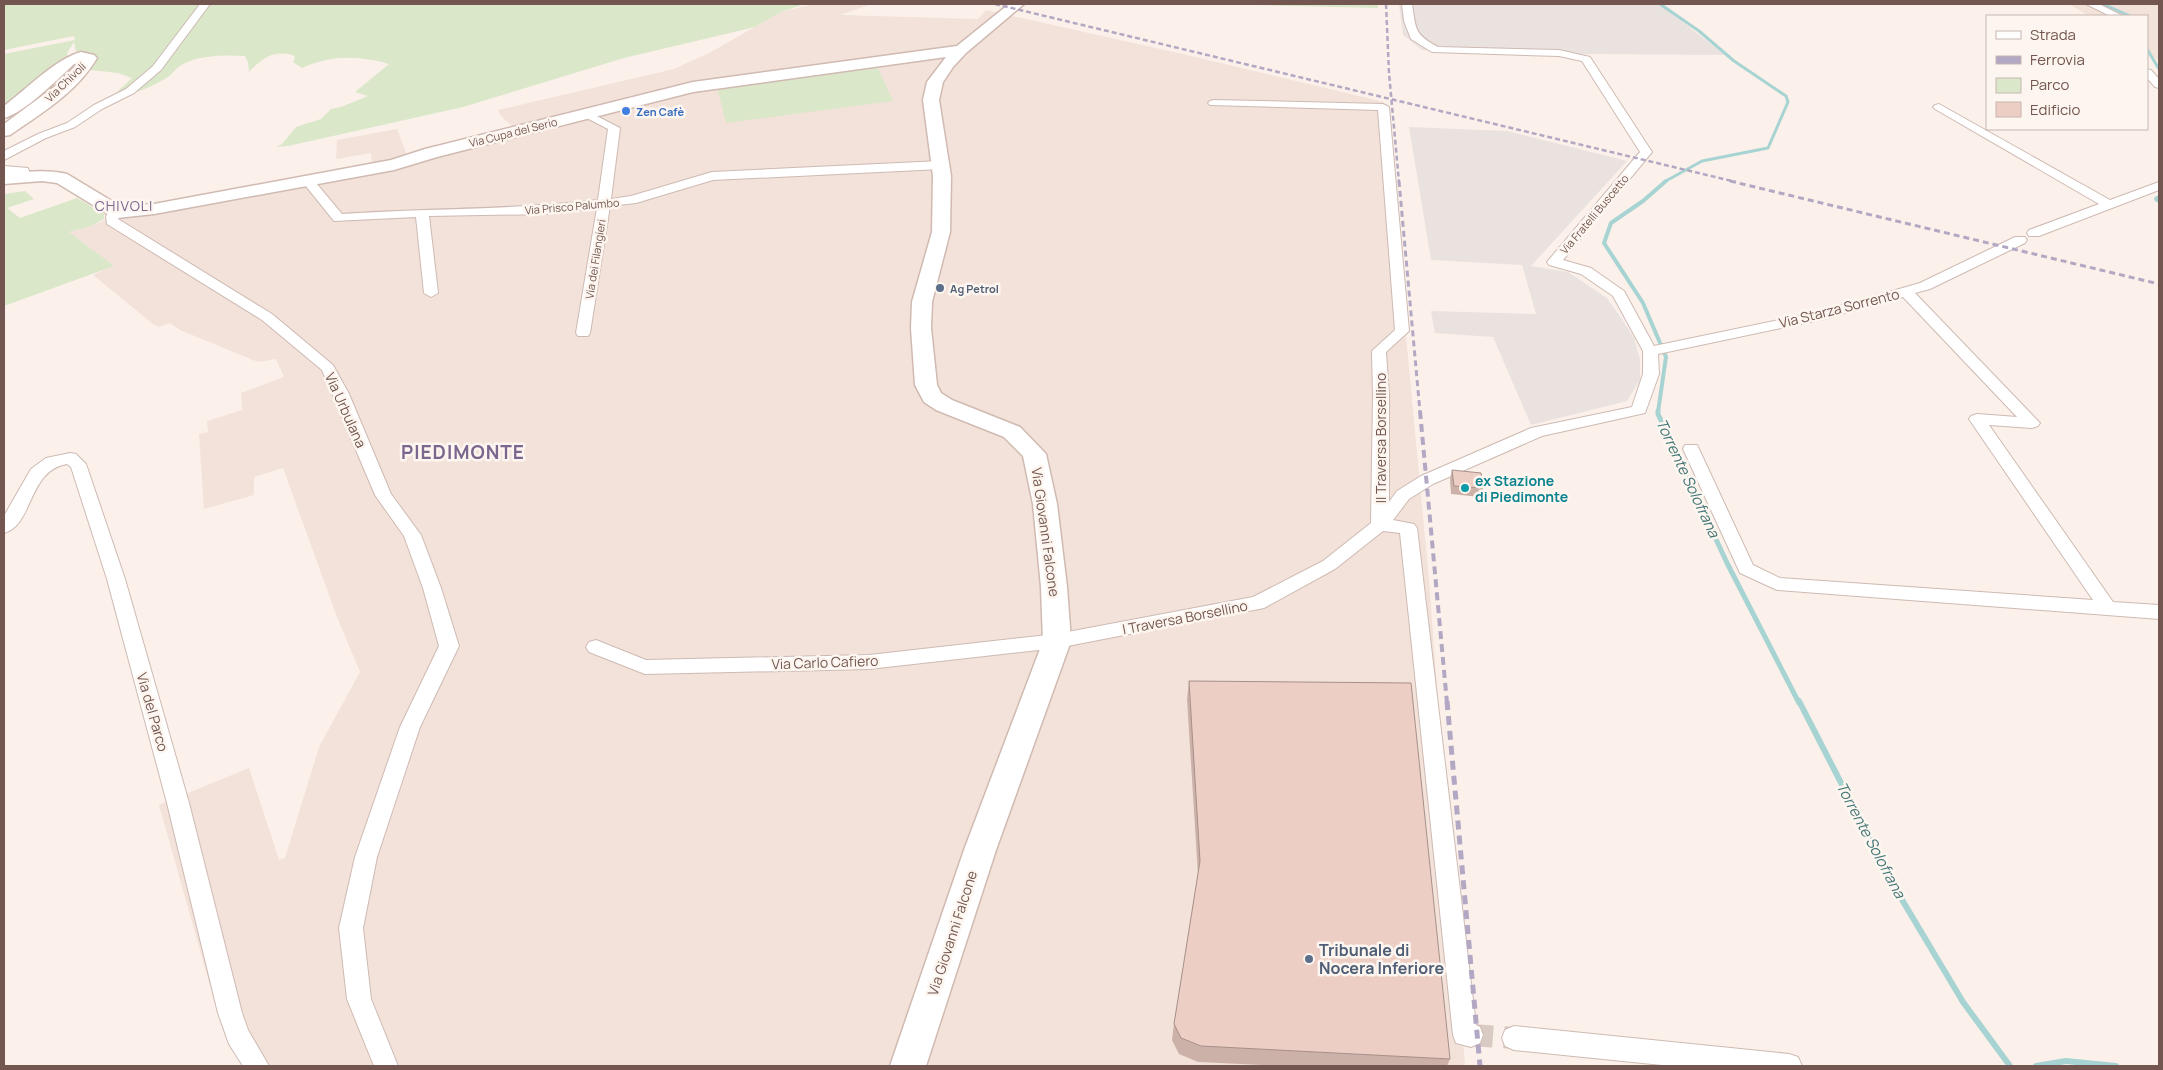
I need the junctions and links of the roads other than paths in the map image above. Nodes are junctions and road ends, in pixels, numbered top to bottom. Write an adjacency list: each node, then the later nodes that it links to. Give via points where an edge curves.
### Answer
1 (206, 4): 14 (street, via 158,68 130,91)
2 (1017, 4): 6 (street)
3 (1407, 4): 30 (street, Via Fratelli Buscetto, via 1416,40 1436,50 1559,53 1586,59 1646,152 1554,262 1586,271 1619,294)
4 (2091, 4): 5 (street)
5 (2116, 15)
6 (954, 57): 12 (street, Via Cupa del Serio, via 910,58 791,72 693,87); 15 (street, Via Giovanni Falcone, via 935,82 932,100)
7 (2148, 73): 8 (street)
8 (2159, 85)
9 (1214, 103): 32 (street, II Traversa Borsellino, via 1383,107 1402,331 1379,351)
10 (1939, 107): 22 (street)
11 (4, 113): 13 (street, Via Chivoli, via 69,61 89,58 57,93)
12 (586, 113): 19 (street, Via Cupa del Serio, via 394,165); 21 (street, Via dei Filangieri, via 614,128)
13 (4, 130)
14 (4, 156)
15 (941, 165): 21 (street, Via Prisco Palumbo, via 712,176 632,200); 36 (street, Via Giovanni Falcone, via 941,232 922,302 926,385 932,397 944,405 1012,432 1034,454 1045,504)
16 (4, 170): 17 (street, via 24,171)
17 (25, 177): 18 (street); 23 (street, via 61,178)
18 (4, 179)
19 (306, 180): 23 (street, Via Cupa del Serio, via 154,209); 24 (street, Via Prisco Palumbo, via 339,218)
20 (2159, 186): 22 (street)
21 (604, 204): 24 (street, Via Prisco Palumbo, via 546,210); 29 (street, Via dei Filangieri)
22 (2109, 205): 25 (street)
23 (117, 212): 41 (street, Via Urbulana, via 112,221 267,317 328,368 383,495 412,535 432,588 449,646 410,727 366,857 351,928 359,999)
24 (422, 212): 28 (street)
25 (2034, 233)
26 (2020, 240): 27 (street, Via Starza Sorrento)
27 (1906, 292): 30 (street, Via Starza Sorrento, via 1824,315); 34 (street, via 2032,423 1977,418)
28 (431, 294)
29 (583, 333)
30 (1660, 349): 32 (street, Via Fratelli Buscetto, via 1639,410 1537,432 1439,474 1403,495)
31 (1692, 449): 34 (street, via 1746,569 1777,584)
32 (1380, 524): 36 (street, I Traversa Borsellino, via 1329,565 1257,603); 38 (street, via 1408,528 1465,1035)
33 (4, 527): 40 (street, Via del Parco, via 25,497 33,475 41,467 70,458 78,464 116,579 178,803 230,1013 238,1036)
34 (2108, 608): 35 (street)
35 (2159, 612)
36 (1057, 641): 37 (street, Via Carlo Cafiero, via 870,662 645,667); 42 (street, Via Giovanni Falcone, via 980,850)
37 (596, 647)
38 (1470, 1035)
39 (1514, 1038): 43 (street)
40 (257, 1066)
41 (386, 1066)
42 (908, 1066)
43 (1789, 1066)

